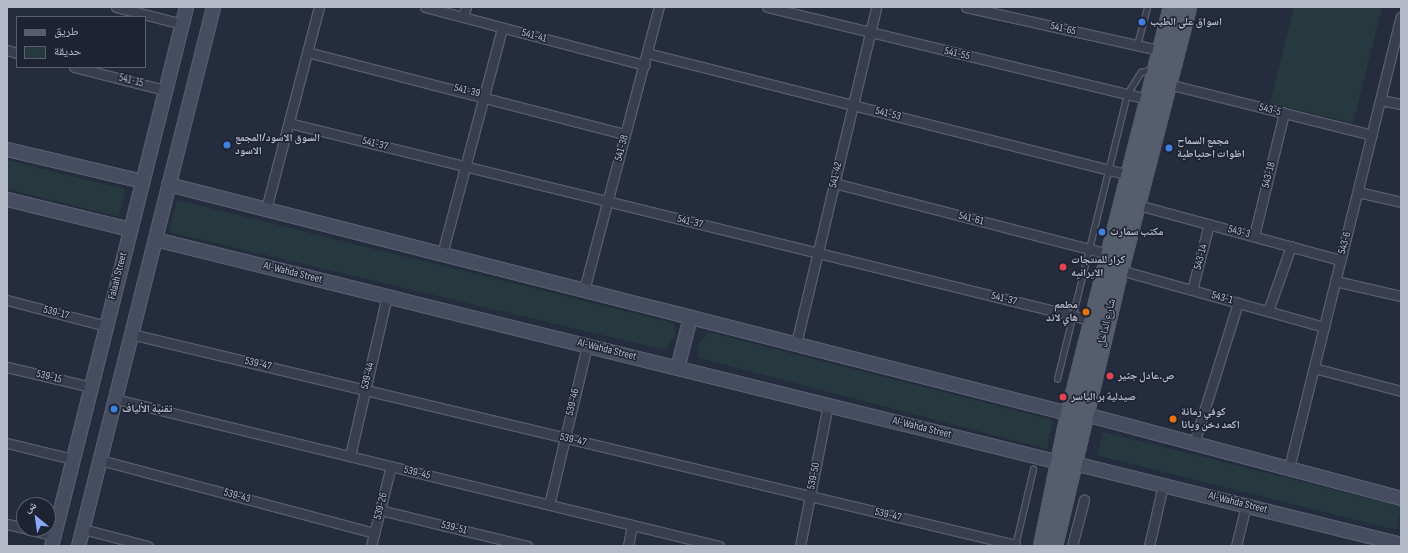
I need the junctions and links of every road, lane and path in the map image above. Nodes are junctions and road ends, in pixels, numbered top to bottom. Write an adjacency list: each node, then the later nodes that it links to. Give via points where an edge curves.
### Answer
1 (116, 7): 16 (street)
2 (186, 7): 16 (street, Falaah Street)
3 (213, 7): 44 (street)
4 (319, 7): 21 (street)
5 (425, 7): 14 (street, 541-41)
6 (466, 7): 14 (street)
7 (659, 7): 22 (street, 541-38)
8 (767, 7): 18 (street, 541-55)
9 (876, 7): 18 (street, 541-42)
10 (966, 7): 19 (street, 541-65)
11 (1147, 7): 19 (lane)
12 (1171, 7): 20 (main road, شارع الداخل)
13 (1188, 7): 26 (main road, شارع الداخل)
14 (463, 17): 17 (street, 541-41)
15 (1401, 17): 31 (street, 543-6)
16 (182, 24): 27 (street, Falaah Street)
17 (502, 28): 23 (street, 541-41); 29 (street)
18 (870, 33): 28 (street, 541-55); 33 (street, 541-42)
19 (1137, 47): 20 (street, 541-65)
20 (1159, 50): 24 (main road, شارع الداخل)
21 (307, 52): 29 (street, 541-39); 35 (street)
22 (647, 53): 23 (street, 541-38); 33 (street, 541-53)
23 (644, 65): 36 (street, 541-38)
24 (1155, 67): 28 (lane, via 1142,72); 30 (main road, شارع الداخل)
25 (78, 68): 27 (street, 541-15)
26 (1168, 84): 34 (street, 543-5); 49 (main road, شارع الداخل)
27 (165, 90): 42 (street, Falaah Street)
28 (1127, 94): 30 (street, 541-55); 40 (lane)
29 (484, 96): 36 (street, 541-39); 39 (street)
30 (1148, 99): 41 (main road, شارع الداخل)
31 (1380, 100): 32 (street); 37 (street, 543-6)
32 (1401, 104)
33 (853, 105): 40 (street, 541-53); 43 (street, 541-42)
34 (1284, 113): 37 (street, 543-5); 53 (street, 543-18)
35 (288, 123): 39 (street, 541-37); 50 (street)
36 (626, 134): 47 (street, 541-38)
37 (1372, 135): 45 (street, 543-6)
38 (7, 148): 42 (street)
39 (466, 167): 47 (street, 541-37); 58 (street)
40 (1109, 170): 41 (street, 541-53); 56 (lane)
41 (1128, 175): 59 (main road, شارع الداخل)
42 (142, 180): 52 (street, Falaah Street)
43 (834, 183): 56 (street, 541-61); 57 (street, 541-42)
44 (168, 184): 50 (street); 54 (street)
45 (1358, 192): 48 (street); 60 (street, 543-6)
46 (7, 199): 52 (street)
47 (607, 202): 57 (street, 541-37); 63 (street, 541-38)
48 (1401, 202)
49 (1138, 205): 51 (street, 543-3); 61 (main road, شارع الداخل)
50 (266, 209): 58 (street)
51 (1209, 224): 53 (street, 543-3); 64 (street, 543-14)
52 (130, 229): 73 (street, Falaah Street)
53 (1254, 236): 55 (street, 543-3)
54 (155, 238): 65 (street, Al-Wahda Street); 75 (street)
55 (1291, 246): 60 (street, 543-3); 69 (street)
56 (1089, 249): 59 (street, 541-61); 70 (lane)
57 (817, 253): 70 (street, 541-37); 76 (street, 541-42)
58 (442, 254): 63 (street)
59 (1108, 254): 72 (main road, شارع الداخل)
60 (1341, 260): 62 (street, 543-6)
61 (1120, 270): 64 (street, 543-1); 88 (main road, شارع الداخل)
62 (1335, 281): 66 (street); 74 (street, 543-6)
63 (584, 290): 71 (street)
64 (1192, 290): 68 (street, 543-1)
65 (387, 296): 77 (street, Al-Wahda Street); 83 (street, 539-44)
66 (1401, 296)
67 (7, 300): 73 (street, 539-17)
68 (1238, 303): 69 (street, 543-1); 91 (street)
69 (1268, 311): 74 (street, 543-1)
70 (1072, 316): 72 (street, 541-37); 81 (lane)
71 (690, 317): 76 (street); 79 (street)
72 (1091, 320): 87 (main road, شارع الداخل)
73 (106, 326): 82 (street, Falaah Street)
74 (1324, 327): 80 (street, 543-6)
75 (131, 334): 83 (street, 539-47); 85 (street)
76 (796, 344): 87 (street)
77 (587, 345): 79 (street, Al-Wahda Street); 89 (street, 539-46)
78 (7, 366): 82 (street, 539-15)
79 (677, 368): 86 (street, Al-Wahda Street)
80 (1314, 368): 84 (street); 98 (street, 543-6)
81 (1057, 378)
82 (91, 387): 93 (street, Falaah Street)
83 (365, 390): 89 (street, 539-47); 92 (street, 539-44)
84 (1401, 391)
85 (115, 399): 92 (street, 539-45); 94 (street)
86 (828, 405): 95 (street, Al-Wahda Street); 101 (street, 539-50)
87 (1068, 413): 95 (main road, شارع الداخل)
88 (1085, 414): 91 (street); 96 (main road, شارع الداخل)
89 (565, 438): 101 (street, 539-47); 104 (street, 539-46)
90 (7, 443): 93 (street)
91 (1194, 443): 98 (street)
92 (350, 456): 97 (street, 539-45)
93 (72, 459): 110 (street, Falaah Street)
94 (100, 460): 108 (street); 109 (street, 539-43)
95 (1059, 462): 120 (main road, شارع الداخل)
96 (1074, 463): 100 (street, Al-Wahda Street); 121 (main road, شارع الداخل)
97 (390, 466): 104 (street, 539-45); 106 (street, 539-26)
98 (1289, 468): 102 (street)
99 (1033, 469): 119 (lane)
100 (1163, 485): 105 (street, Al-Wahda Street); 123 (street)
101 (810, 496): 118 (street, 539-50); 119 (street, 539-47)
102 (1401, 498)
103 (1084, 500): 122 (street)
104 (549, 505): 107 (street, 539-45)
105 (1246, 506): 111 (street, Al-Wahda Street); 124 (street)
106 (380, 510): 109 (street, 539-26); 115 (street, 539-51)
107 (632, 525): 116 (street); 117 (street, 539-45)
108 (83, 529): 112 (street); 113 (street)
109 (374, 533): 114 (street, 539-26)
110 (52, 541)
111 (1401, 544)
112 (78, 546)
113 (148, 546)
114 (371, 546)
115 (528, 546)
116 (628, 546)
117 (719, 546)
118 (800, 546)
119 (1015, 546)
120 (1041, 546)
121 (1054, 546)
122 (1072, 546)
123 (1149, 546)
124 (1236, 546)

